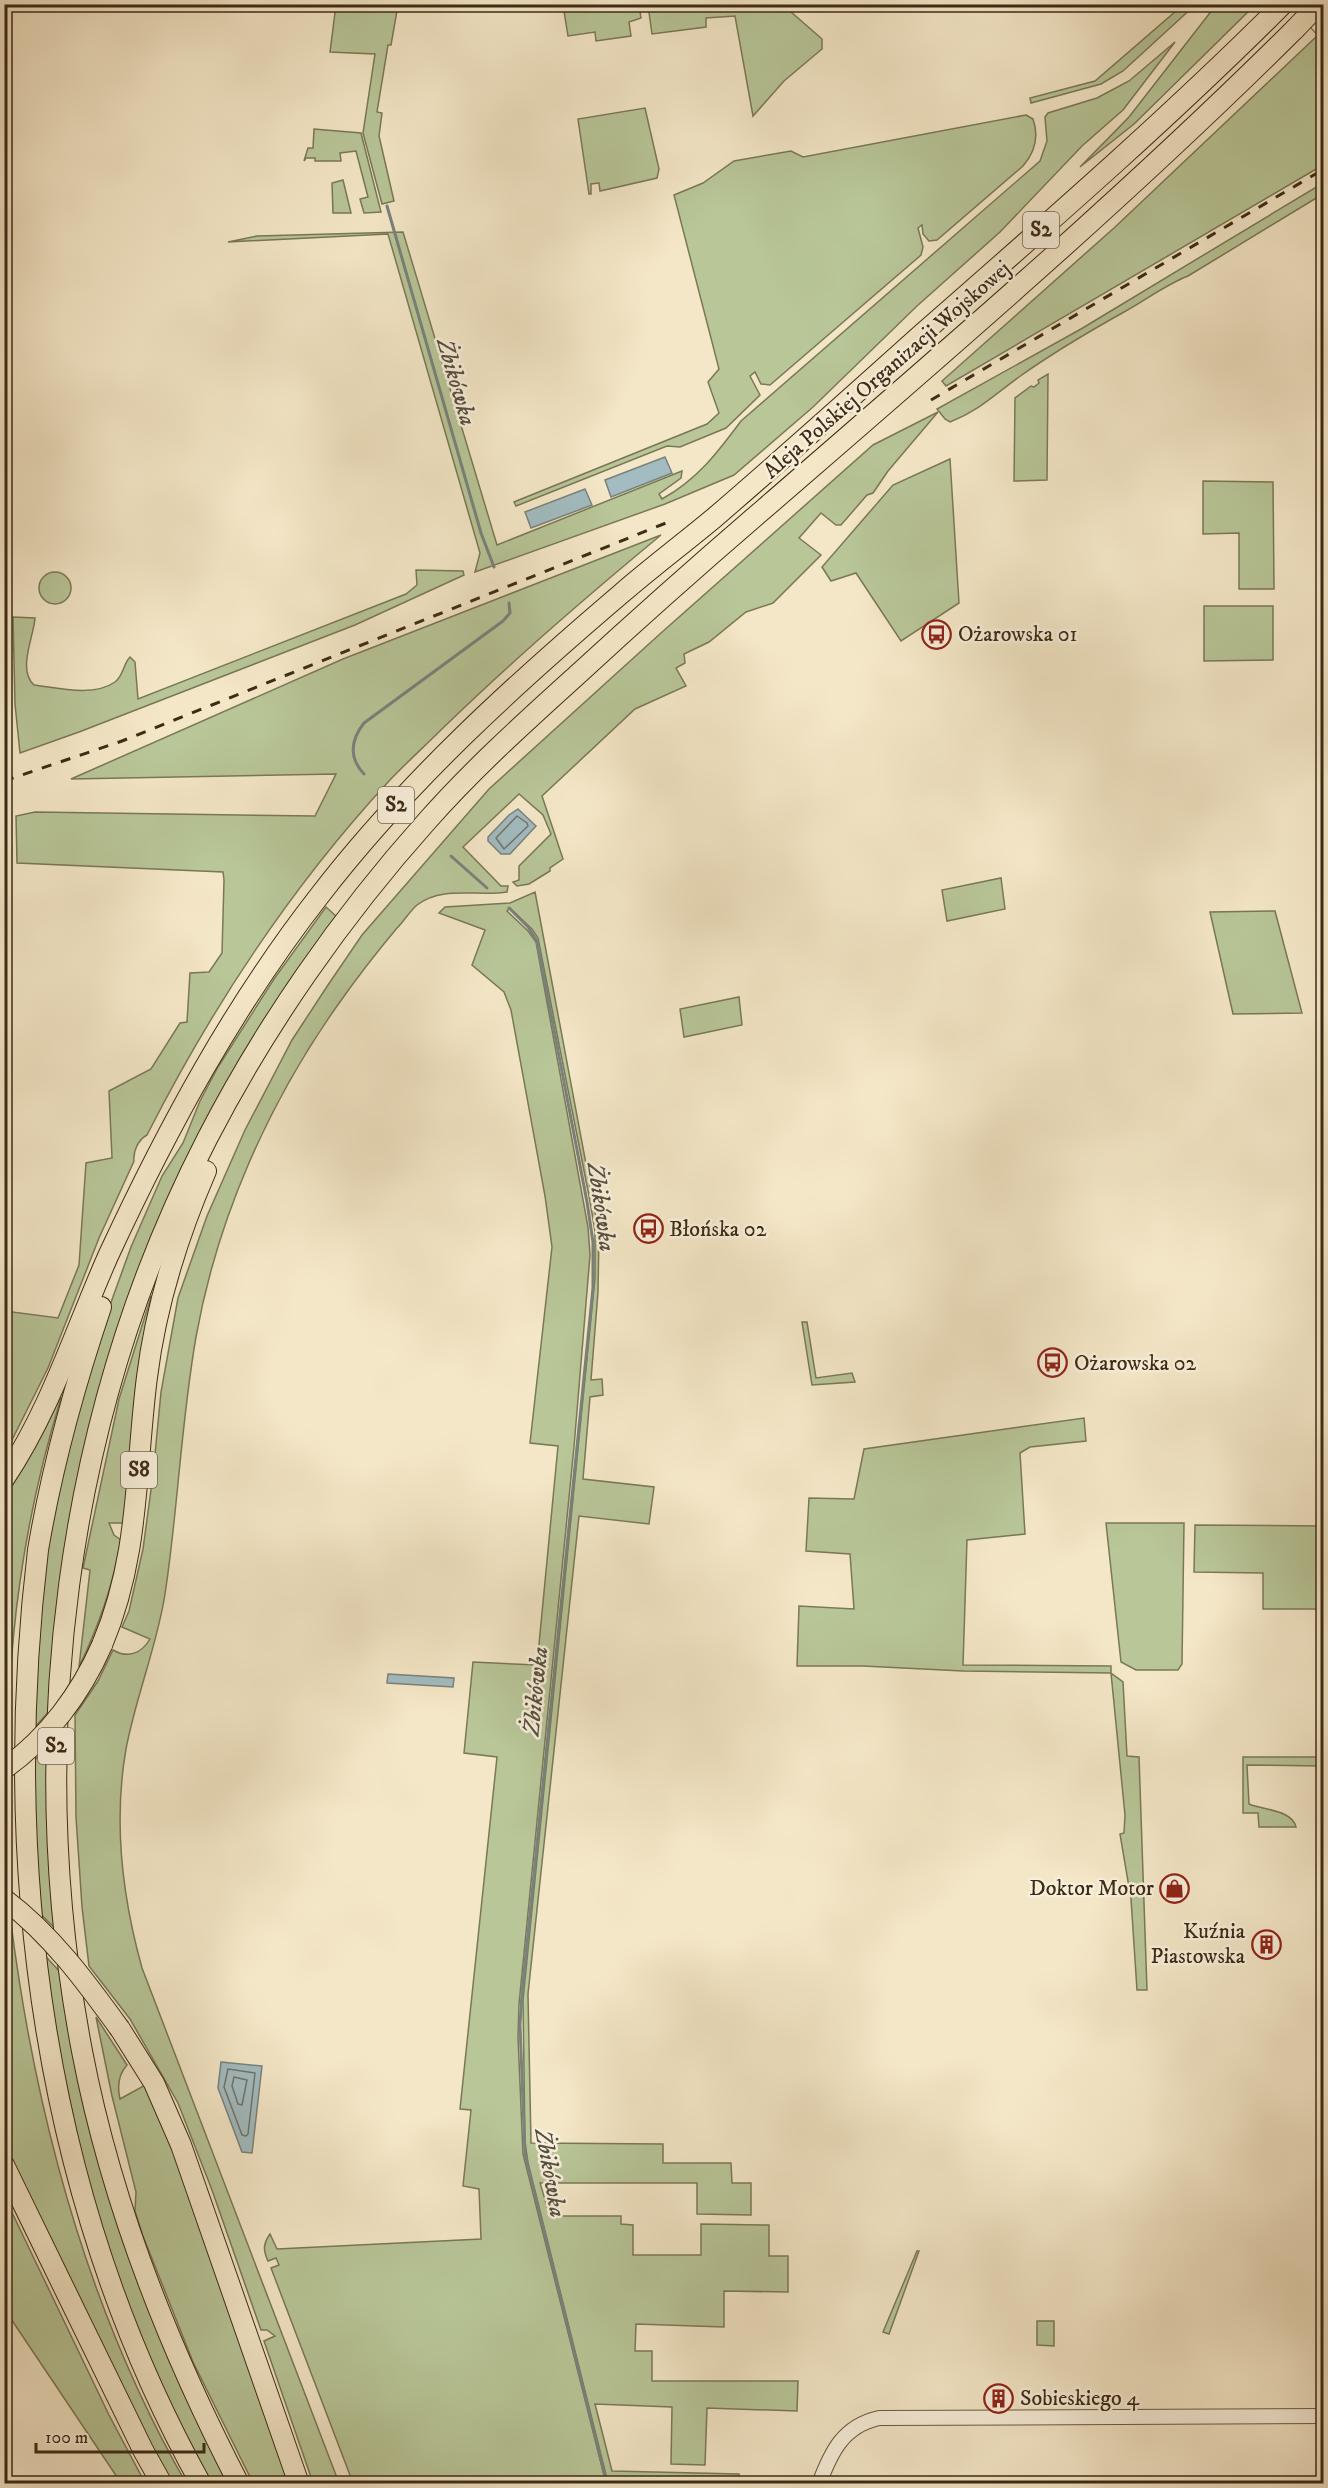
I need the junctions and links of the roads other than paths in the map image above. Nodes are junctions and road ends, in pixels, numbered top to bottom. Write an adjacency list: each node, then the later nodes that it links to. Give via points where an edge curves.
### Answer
1 (1299, 4): 4 (street)
2 (1319, 4): 5 (highway, Aleja Polskiej Organizacji Wojskowej / S2, bridge, via 1223,101 1089,225 644,613 505,740 383,871)
3 (1280, 7): 6 (highway, Aleja Polskiej Organizacji Wojskowej / S2, via 1127,154 790,452 505,696 429,770 310,907 243,1002)
4 (1323, 31)
5 (277, 1020): 8 (highway, S8, bridge, via 202,1179 162,1293 147,1376 136,1513 117,1606 91,1669 61,1714); 14 (highway, S2, via 204,1145 150,1267 120,1355 94,1452 75,1546 57,1728 62,1913 93,2104 120,2202 155,2302 196,2398)
6 (164, 1142): 7 (highway, via 108,1256 48,1404); 13 (highway, S2, via 86,1350 49,1494 25,1655 20,1839 33,1987 69,2160 94,2243 125,2325 158,2402)
7 (4, 1479)
8 (4, 1769)
9 (4, 1899): 15 (highway, bridge, via 73,1966 154,2083 181,2145)
10 (4, 2165): 12 (highway)
11 (1323, 2416): 16 (street, via 879,2418 845,2434 832,2452)
12 (162, 2484)
13 (201, 2484)
14 (239, 2484)
15 (299, 2484)
16 (819, 2484)

